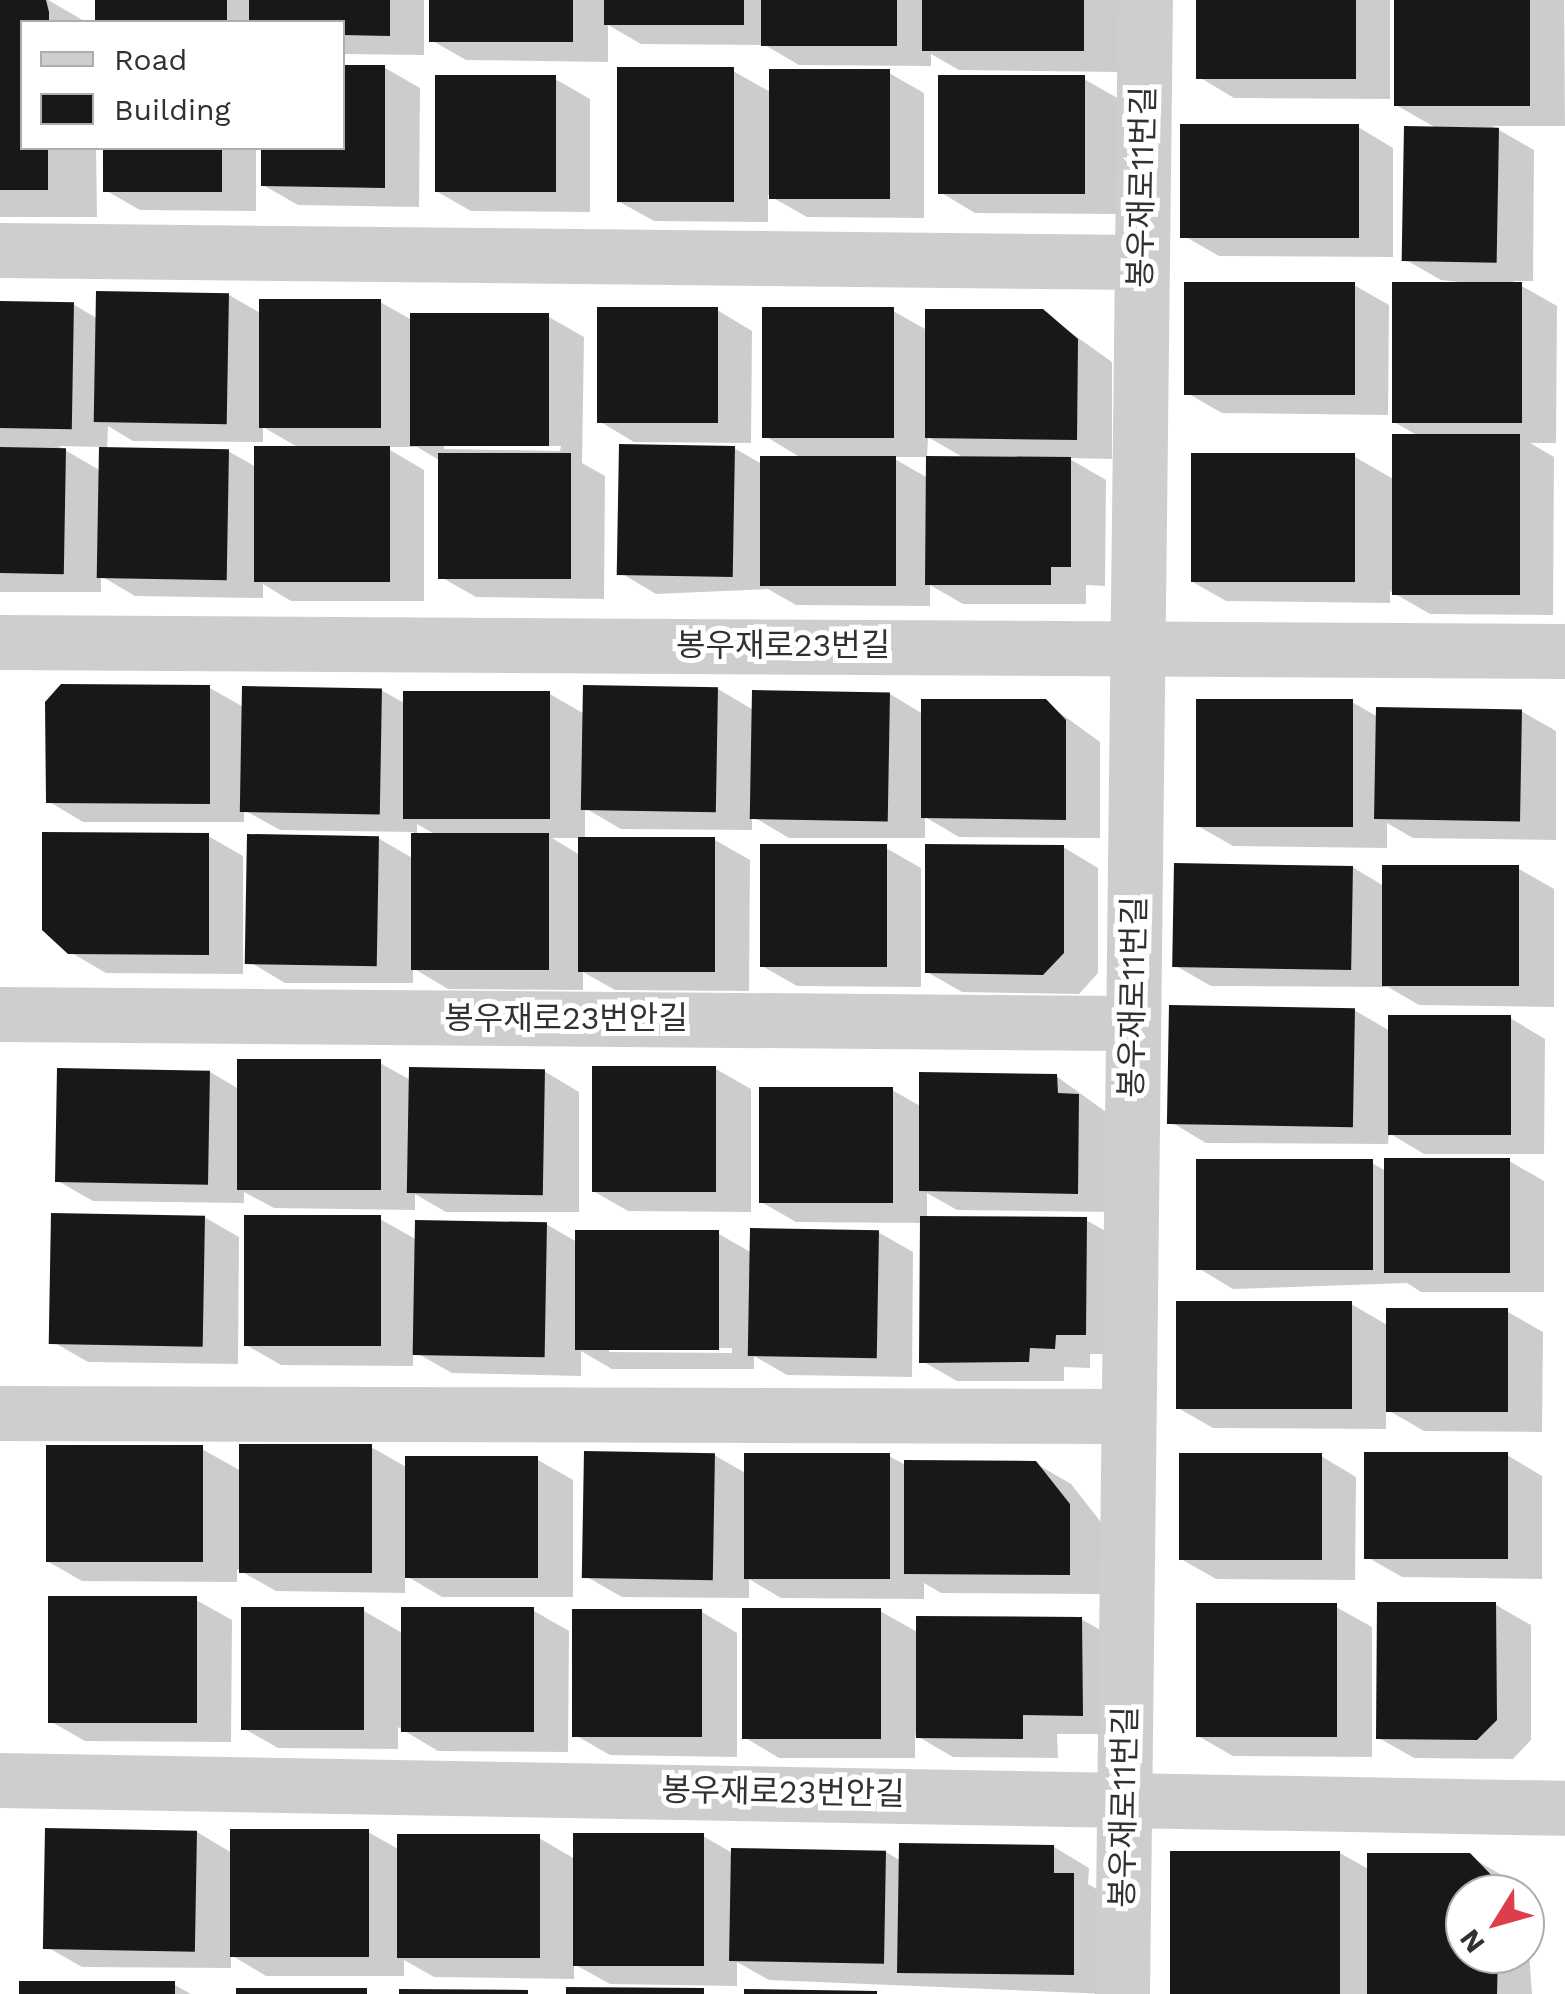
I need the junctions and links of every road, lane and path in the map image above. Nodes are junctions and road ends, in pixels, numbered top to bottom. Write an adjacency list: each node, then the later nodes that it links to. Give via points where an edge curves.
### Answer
1 (1145, 0): 3 (street, 봉우재로11번길)
2 (0, 250): 3 (street)
3 (1142, 262): 5 (street, 봉우재로11번길)
4 (0, 642): 5 (street, 봉우재로23번길)
5 (1137, 647): 6 (street, 봉우재로23번길); 8 (street, 봉우재로11번길)
6 (1565, 651)
7 (0, 1014): 8 (street, 봉우재로23번안길)
8 (1132, 1023): 10 (street, 봉우재로11번길)
9 (0, 1413): 10 (street)
10 (1128, 1416): 12 (street, 봉우재로11번길)
11 (0, 1780): 12 (street, 봉우재로23번안길)
12 (1124, 1798): 13 (street, 봉우재로23번안길); 14 (street, 봉우재로11번길)
13 (1565, 1808)
14 (1122, 1994)

